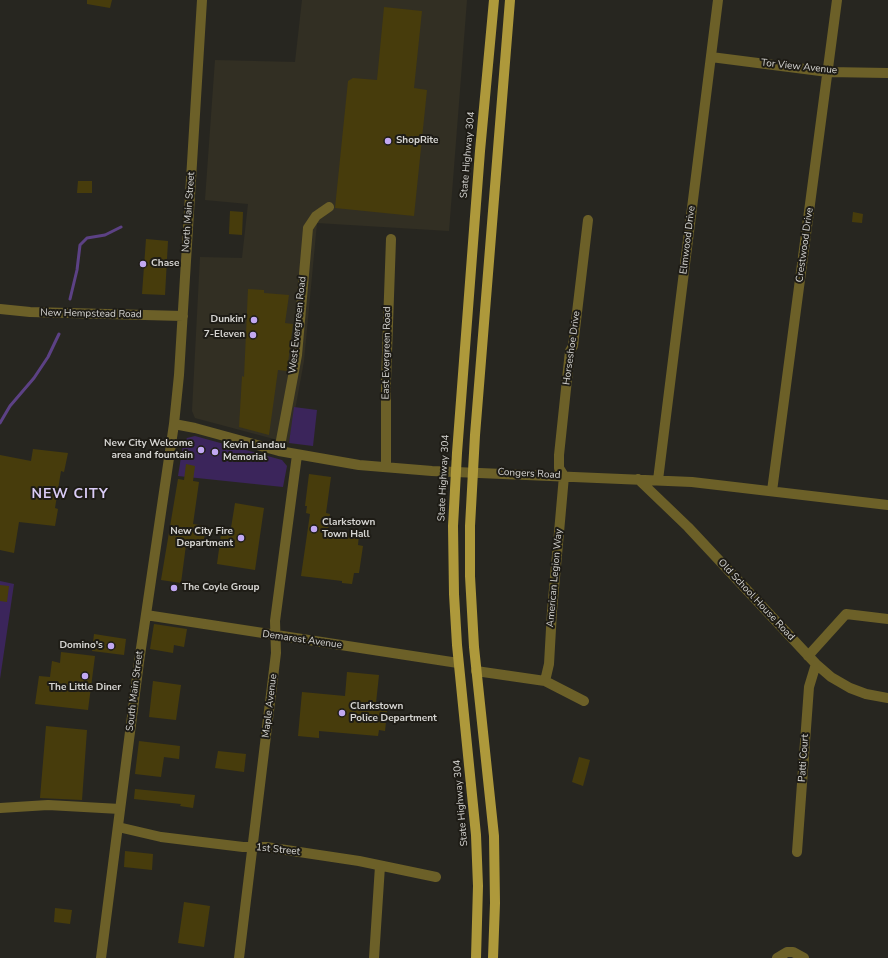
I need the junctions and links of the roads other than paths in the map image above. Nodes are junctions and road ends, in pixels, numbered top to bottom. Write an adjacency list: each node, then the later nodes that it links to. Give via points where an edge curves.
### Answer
1 (202, 0): 13 (street, North Main Street)
2 (494, 0): 18 (main road, State Highway 304)
3 (510, 0): 19 (main road)
4 (718, 0): 6 (street, Elmwood Drive)
5 (837, 0): 7 (street, Crestwood Drive)
6 (711, 57): 7 (street, Tor View Avenue); 22 (street, Elmwood Drive)
7 (828, 72): 8 (street, Tor View Avenue); 23 (street, Crestwood Drive)
8 (888, 73)
9 (329, 207): 15 (street, West Evergreen Road, via 316,216 308,228 296,362)
10 (588, 220): 20 (street, Horseshoe Drive, via 559,455 559,468)
11 (391, 239): 17 (street, East Evergreen Road)
12 (0, 309): 13 (street, New Hempstead Road)
13 (183, 316): 14 (street, North Main Street)
14 (174, 424): 15 (street, Congers Road); 25 (street, South Main Street)
15 (279, 451): 16 (street, Congers Road)
16 (297, 455): 17 (street, Congers Road); 27 (street, Maple Avenue, via 275,621)
17 (386, 467): 18 (street, Congers Road)
18 (456, 471): 19 (street, Congers Road); 29 (main road, State Highway 304, via 453,559)
19 (473, 472): 20 (street, Congers Road); 31 (main road, via 470,576)
20 (564, 476): 21 (street, Congers Road); 32 (street, American Legion Way, via 550,664)
21 (638, 479): 22 (street, Congers Road); 28 (street, Old School House Road, via 688,527)
22 (658, 480): 23 (street, Congers Road)
23 (772, 491): 24 (street, Congers Road)
24 (888, 505)
25 (146, 615): 27 (street, Demarest Avenue); 36 (street, South Main Street)
26 (888, 619): 28 (street, via 846,614)
27 (277, 636): 29 (street, Demarest Avenue); 38 (street, Maple Avenue)
28 (808, 656): 30 (street, Old School House Road)
29 (458, 663): 45 (main road, State Highway 304, via 476,834)
30 (816, 664): 33 (street, Old School House Road, via 850,688); 39 (street, Patti Court, via 808,687)
31 (476, 672): 32 (street); 46 (main road, via 493,830)
32 (545, 681): 34 (street)
33 (888, 698)
34 (584, 701)
35 (0, 808): 36 (street, via 48,805)
36 (120, 809): 37 (street, South Main Street)
37 (118, 827): 38 (street, 1st Street, via 162,837); 42 (street, South Main Street)
38 (253, 847): 40 (street, 1st Street, via 359,860); 43 (street, Maple Avenue)
39 (797, 852)
40 (380, 866): 41 (street, 1st Street); 44 (street)
41 (436, 877)
42 (101, 958)
43 (239, 958)
44 (374, 958)
45 (476, 958)
46 (493, 958)
47 (777, 958): 48 (street, via 787,952 794,952)
48 (804, 958)

